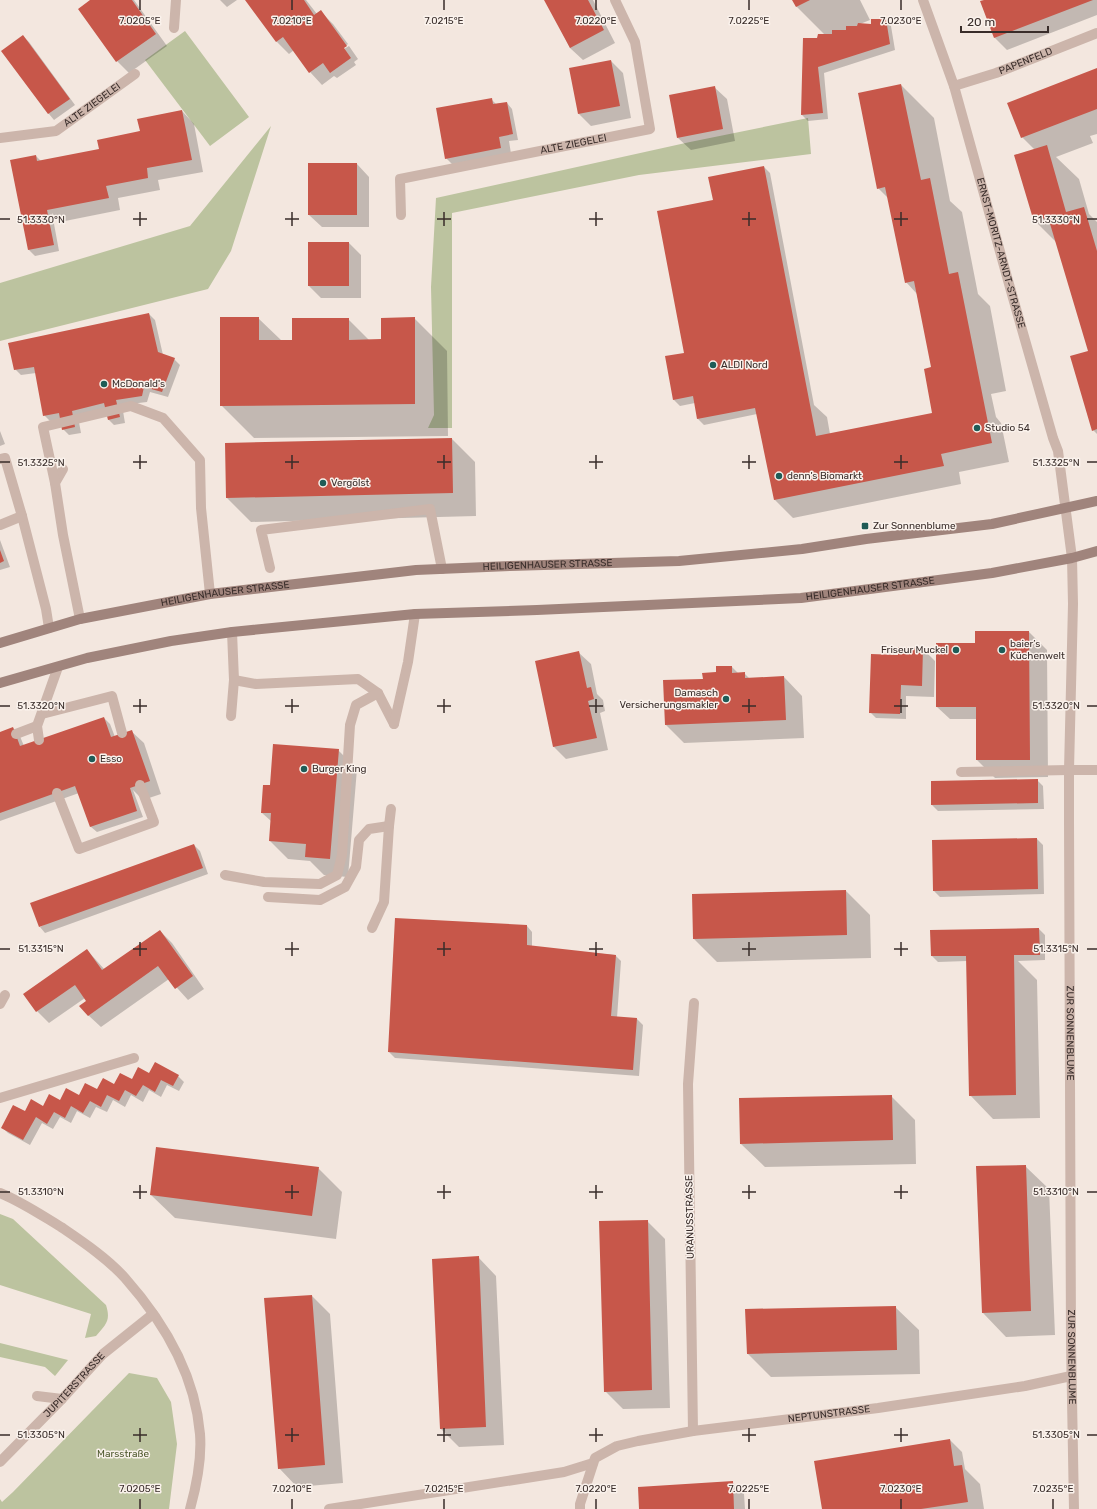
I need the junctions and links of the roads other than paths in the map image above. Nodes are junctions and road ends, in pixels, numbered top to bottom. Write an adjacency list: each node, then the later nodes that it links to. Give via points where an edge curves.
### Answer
1 (176, 0): 4 (street)
2 (615, 0): 9 (street, ALTE ZIEGELEI, via 635,42 650,129 400,180)
3 (923, 0): 7 (street, ERNST-MORITZ-ARNDT-STRASSE)
4 (174, 28)
5 (1097, 33): 7 (street, PAPENFELD, via 996,73)
6 (135, 74): 8 (street, ALTE ZIEGELEI, via 56,131)
7 (954, 86): 14 (street, ERNST-MORITZ-ARNDT-STRASSE, via 1008,284 1058,451)
8 (0, 138)
9 (400, 215)
10 (0, 459): 15 (street, via 5,458)
11 (63, 469): 12 (street)
12 (55, 483): 21 (street, via 43,427 131,406 163,418 200,460 201,508); 23 (street)
13 (1097, 501): 14 (main road, HEILIGENHAUSER STRASSE)
14 (1066, 509): 18 (street, ERNST-MORITZ-ARNDT-STRASSE); 20 (main road, HEILIGENHAUSER STRASSE, via 992,524 802,549 686,560)
15 (22, 516): 16 (street); 24 (street)
16 (0, 525)
17 (1097, 551): 18 (main road, HEILIGENHAUSER STRASSE)
18 (1072, 558): 22 (main road, HEILIGENHAUSER STRASSE, via 986,574 801,598); 37 (street, ZUR SONNENBLUME)
19 (270, 568): 20 (street, via 261,530 430,509)
20 (442, 569): 21 (main road, HEILIGENHAUSER STRASSE)
21 (210, 594): 23 (main road, HEILIGENHAUSER STRASSE)
22 (415, 614): 25 (main road, HEILIGENHAUSER STRASSE); 30 (street, via 408,662 394,724)
23 (80, 620): 24 (main road, HEILIGENHAUSER STRASSE)
24 (49, 628): 26 (main road, HEILIGENHAUSER STRASSE)
25 (232, 632): 27 (main road, HEILIGENHAUSER STRASSE, via 171,641 87,658); 28 (street)
26 (0, 643)
27 (58, 667): 29 (main road, HEILIGENHAUSER STRASSE); 31 (street)
28 (234, 680): 30 (street, via 256,684 358,679); 32 (street)
29 (0, 683)
30 (378, 693): 44 (street, via 356,705 350,725 342,855 337,875 320,884 264,882)
31 (42, 714): 33 (street); 34 (street, via 112,696)
32 (231, 716)
33 (37, 726): 35 (street); 36 (street)
34 (122, 733)
35 (16, 734)
36 (39, 740)
37 (1068, 770): 38 (street); 39 (street); 52 (street, ZUR SONNENBLUME)
38 (1097, 770)
39 (961, 772)
40 (140, 785): 41 (street, via 154,822 79,848)
41 (57, 793)
42 (391, 809): 43 (street)
43 (389, 826): 45 (street, via 369,829 359,840 356,868 345,887 320,900); 46 (street, via 384,902)
44 (225, 875)
45 (268, 897)
46 (372, 928)
47 (694, 1003): 55 (street, URANUSSTRASSE, via 688,1084)
48 (134, 1058): 49 (street)
49 (0, 1098)
50 (0, 1193): 51 (street, via 38,1213 89,1246 124,1277)
51 (153, 1314): 54 (street, JUPITERSTRASSE, via 103,1354); 59 (street, via 168,1335 190,1382 196,1408 200,1460)
52 (1071, 1376): 55 (street, NEPTUNSTRASSE, via 1002,1390); 61 (street, ZUR SONNENBLUME)
53 (37, 1396): 54 (street)
54 (62, 1399): 56 (street, JUPITERSTRASSE)
55 (693, 1432): 57 (street, NEPTUNSTRASSE, via 616,1446 595,1458)
56 (0, 1462)
57 (593, 1463): 58 (street); 60 (street, NEPTUNSTRASSE, via 564,1472)
58 (580, 1506)
59 (190, 1509)
60 (329, 1509)
61 (1074, 1509)

